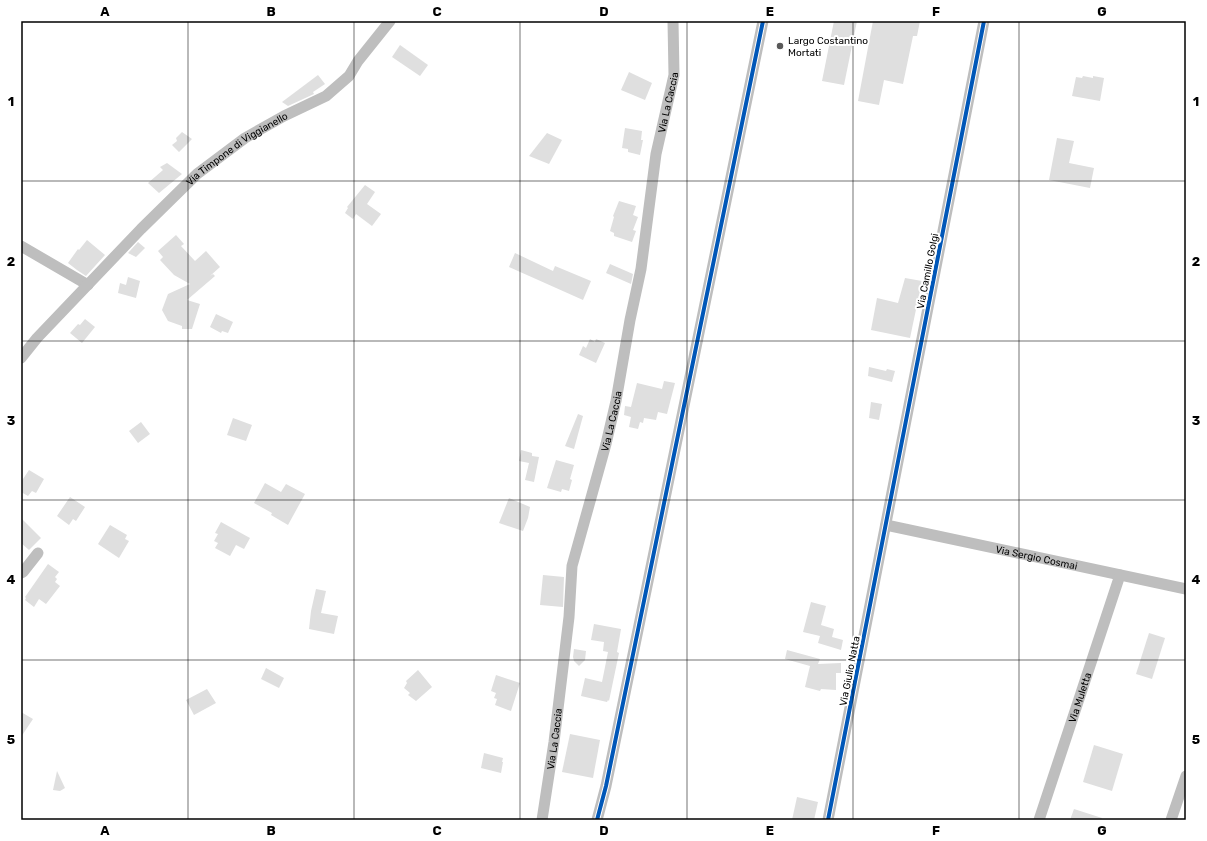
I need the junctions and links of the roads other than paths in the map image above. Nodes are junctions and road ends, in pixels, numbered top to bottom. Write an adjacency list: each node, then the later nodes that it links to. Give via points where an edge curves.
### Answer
1 (390, 21): 6 (street, Via Timpone di Viggianello, via 349,76 326,96 245,138 197,174)
2 (673, 21): 14 (street, Via La Caccia, via 674,75 656,154 641,269 606,444 572,566 569,617)
3 (763, 21): 15 (street)
4 (984, 21): 8 (street, Via Camillo Golgi)
5 (21, 246): 6 (street)
6 (88, 285): 7 (street, Via Timpone di Viggianello)
7 (21, 358)
8 (886, 525): 11 (street, Via Sergio Cosmai); 16 (street, Via Giulio Natta)
9 (38, 553): 10 (street)
10 (21, 573)
11 (1120, 575): 12 (street, Via Sergio Cosmai); 17 (street, Via Muletta)
12 (1186, 589)
13 (1186, 776): 18 (street)
14 (542, 820)
15 (597, 820)
16 (828, 820)
17 (1039, 820)
18 (1171, 820)

